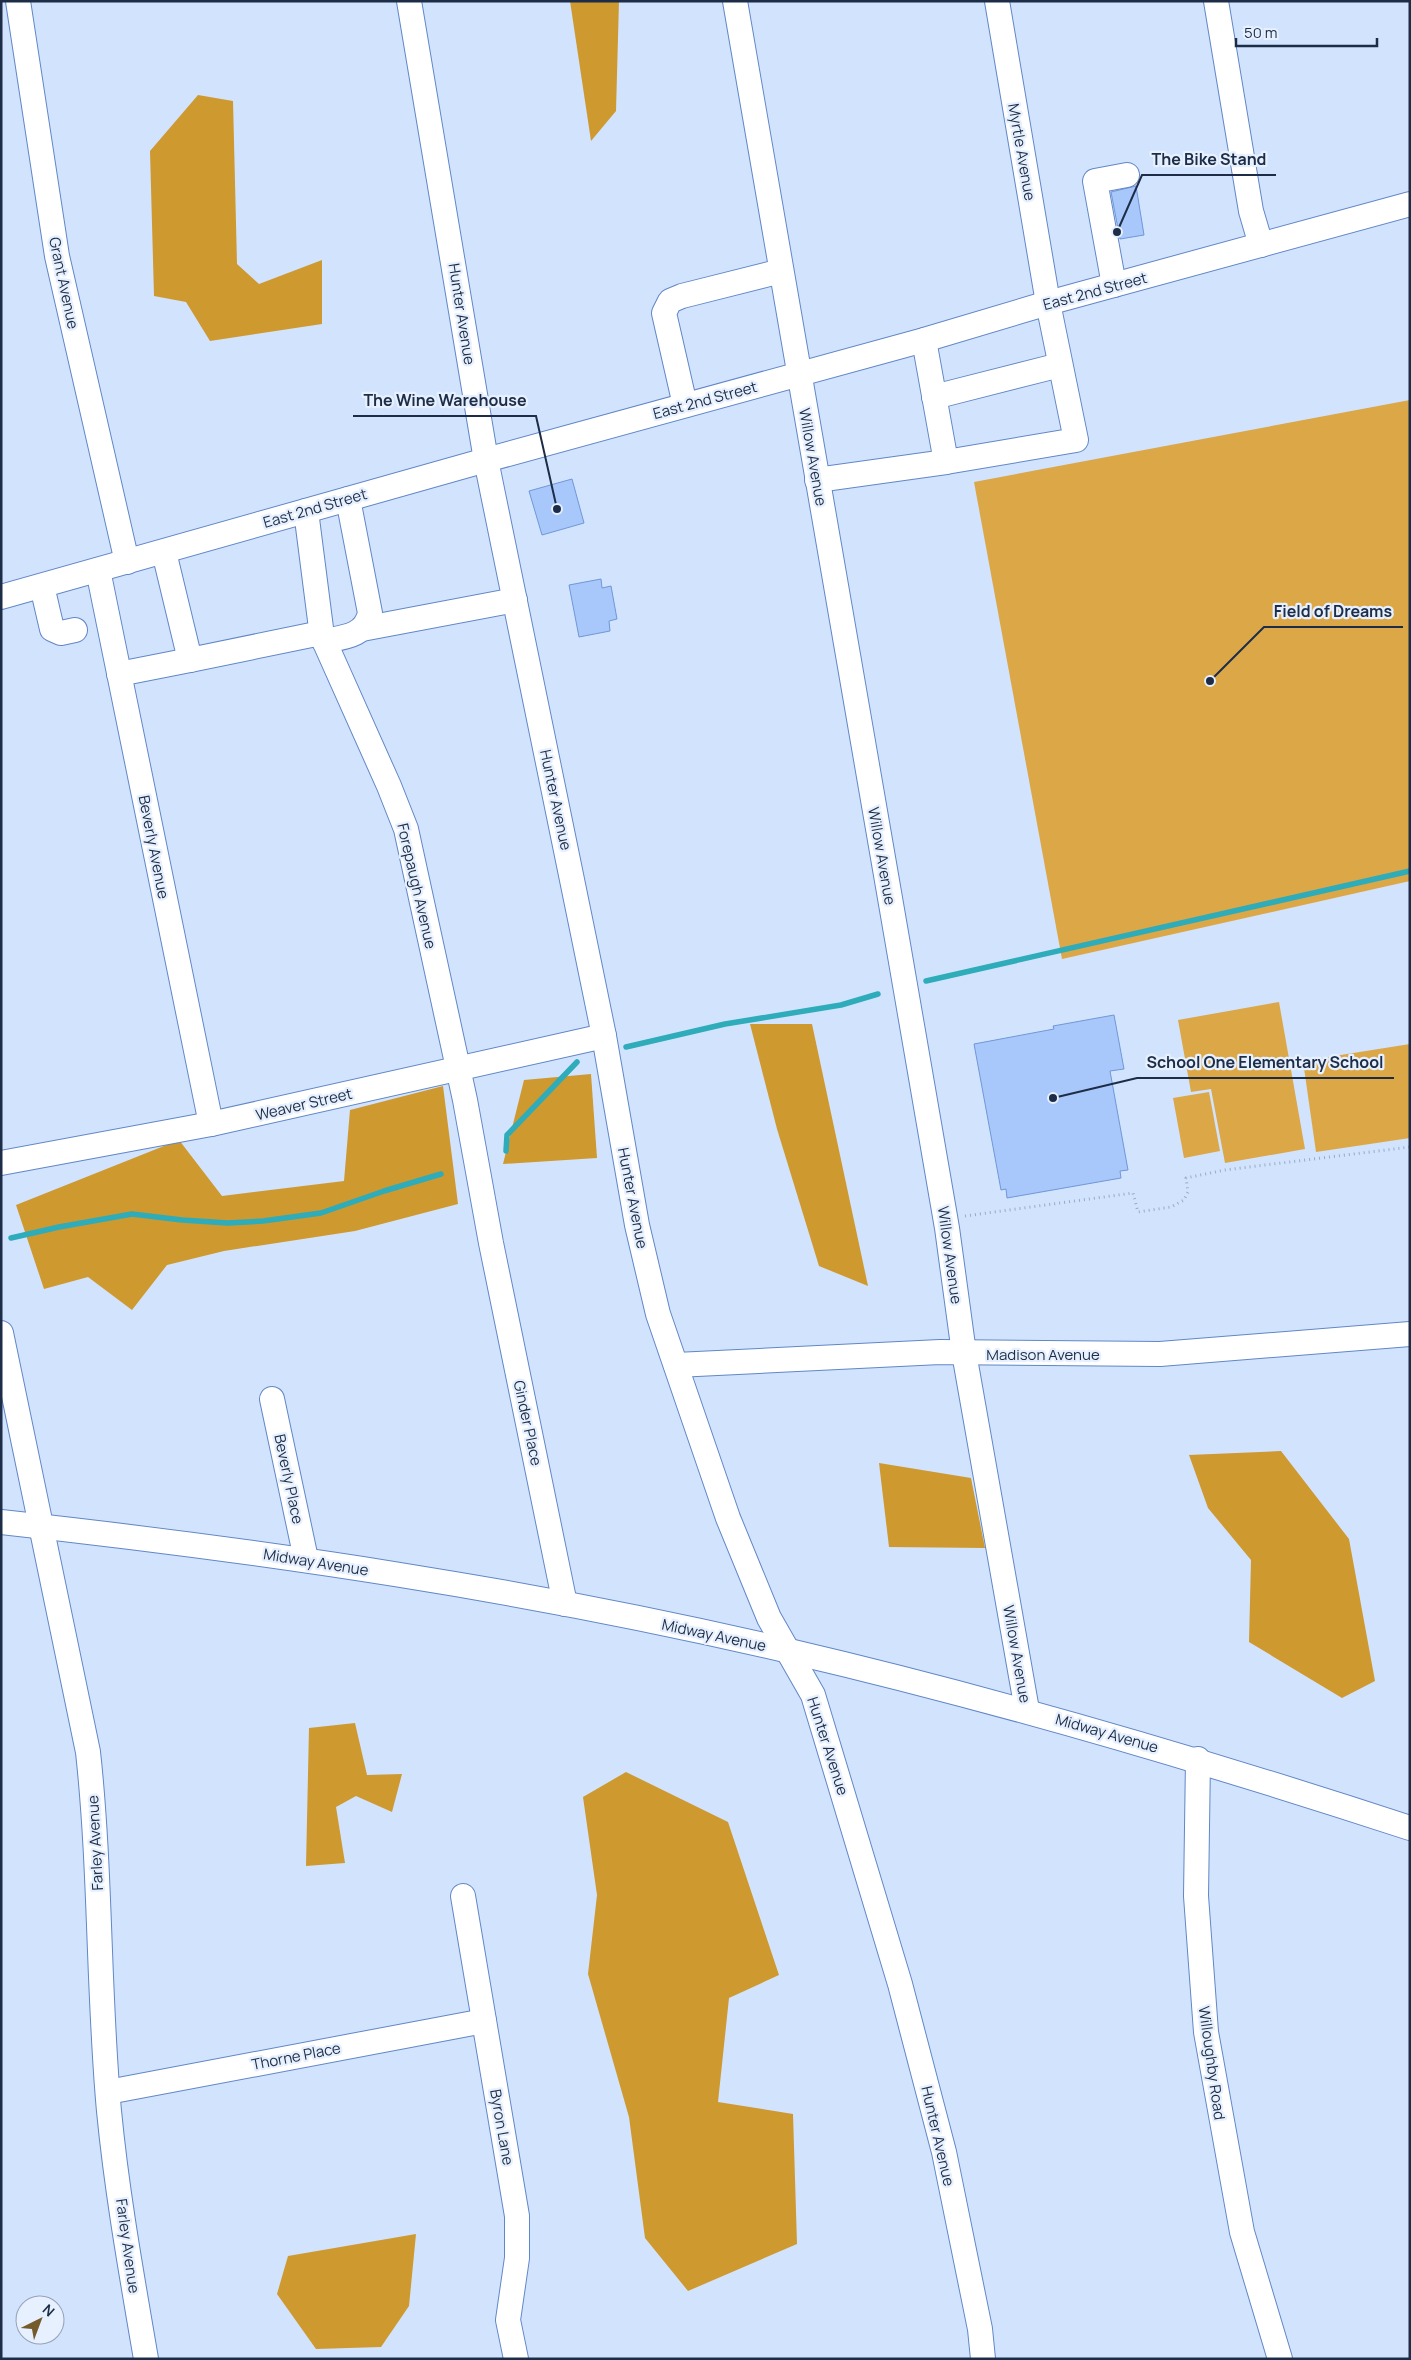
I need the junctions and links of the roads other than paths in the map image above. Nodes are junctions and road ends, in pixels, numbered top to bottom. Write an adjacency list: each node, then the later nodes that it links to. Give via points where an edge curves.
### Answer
1 (18, 1): 23 (street, Grant Avenue, via 57,256)
2 (409, 1): 17 (street, Hunter Avenue)
3 (735, 1): 9 (street, Willow Avenue)
4 (997, 1): 11 (street, Myrtle Avenue)
5 (1216, 1): 8 (street, via 1251,211)
6 (1127, 175): 10 (street, via 1095,181)
7 (1410, 204): 8 (street, East 2nd Street)
8 (1261, 245): 10 (street, East 2nd Street)
9 (781, 271): 14 (street, Willow Avenue); 16 (street, via 670,301 664,314)
10 (1114, 285): 11 (street, East 2nd Street)
11 (1048, 303): 12 (street, East 2nd Street); 13 (street, Myrtle Avenue)
12 (924, 340): 14 (street, East 2nd Street); 15 (street)
13 (1060, 365): 15 (street); 18 (street, Myrtle Avenue, via 1076,440)
14 (798, 375): 16 (street, East 2nd Street); 19 (street, Willow Avenue)
15 (934, 397): 18 (street)
16 (685, 406): 17 (street, East 2nd Street)
17 (486, 460): 20 (street, East 2nd Street); 27 (street, Hunter Avenue)
18 (946, 462): 19 (street)
19 (817, 480): 40 (street, Willow Avenue, via 947,1228)
20 (348, 499): 21 (street, East 2nd Street); 28 (street, via 370,613 368,624)
21 (306, 511): 22 (street, East 2nd Street); 30 (street, Forepaugh Avenue)
22 (164, 552): 23 (street, East 2nd Street); 31 (street)
23 (127, 562): 24 (street, East 2nd Street)
24 (98, 570): 25 (street, East 2nd Street); 32 (street, Beverly Avenue)
25 (42, 586): 26 (street, East 2nd Street); 29 (street, via 52,629 60,632)
26 (1, 597)
27 (515, 600): 28 (street); 33 (street, Hunter Avenue)
28 (362, 629): 30 (street, via 350,635)
29 (75, 630)
30 (323, 638): 31 (street); 34 (street, Forepaugh Avenue, via 406,829)
31 (190, 660): 32 (street)
32 (119, 674): 35 (street, Beverly Avenue)
33 (604, 1036): 34 (street, Weaver Street); 41 (street, Hunter Avenue, via 637,1225 658,1314)
34 (458, 1069): 35 (street, Weaver Street); 37 (street, Forepaugh Avenue)
35 (210, 1124): 36 (street, Weaver Street)
36 (1, 1163)
37 (491, 1242): 46 (street, Ginder Place)
38 (1, 1333): 44 (street, Farley Avenue)
39 (1410, 1334): 40 (street, Madison Avenue, via 1160,1354)
40 (964, 1353): 41 (street, Madison Avenue); 48 (street, Willow Avenue)
41 (676, 1365): 47 (street, Hunter Avenue, via 728,1518 768,1618)
42 (272, 1399): 45 (street, Beverly Place)
43 (1, 1522): 44 (street, Midway Avenue)
44 (41, 1526): 45 (street, Midway Avenue); 53 (street, Farley Avenue, via 88,1752 95,1818)
45 (306, 1559): 46 (street, Midway Avenue)
46 (565, 1604): 47 (street, Midway Avenue)
47 (787, 1650): 48 (street, Midway Avenue); 56 (street, Hunter Avenue, via 813,1695 900,1984 944,2152 980,2329)
48 (1027, 1710): 49 (street, Midway Avenue)
49 (1198, 1760): 50 (street, Midway Avenue); 57 (street, Willoughby Road, via 1196,1896 1206,2032 1242,2232)
50 (1410, 1828)
51 (463, 1896): 52 (street, Byron Lane)
52 (484, 2021): 53 (street, Thorne Place); 55 (street, Byron Lane, via 517,2216 517,2258 508,2320)
53 (108, 2092): 54 (street, Farley Avenue, via 130,2269)
54 (146, 2359)
55 (516, 2359)
56 (983, 2359)
57 (1280, 2359)

